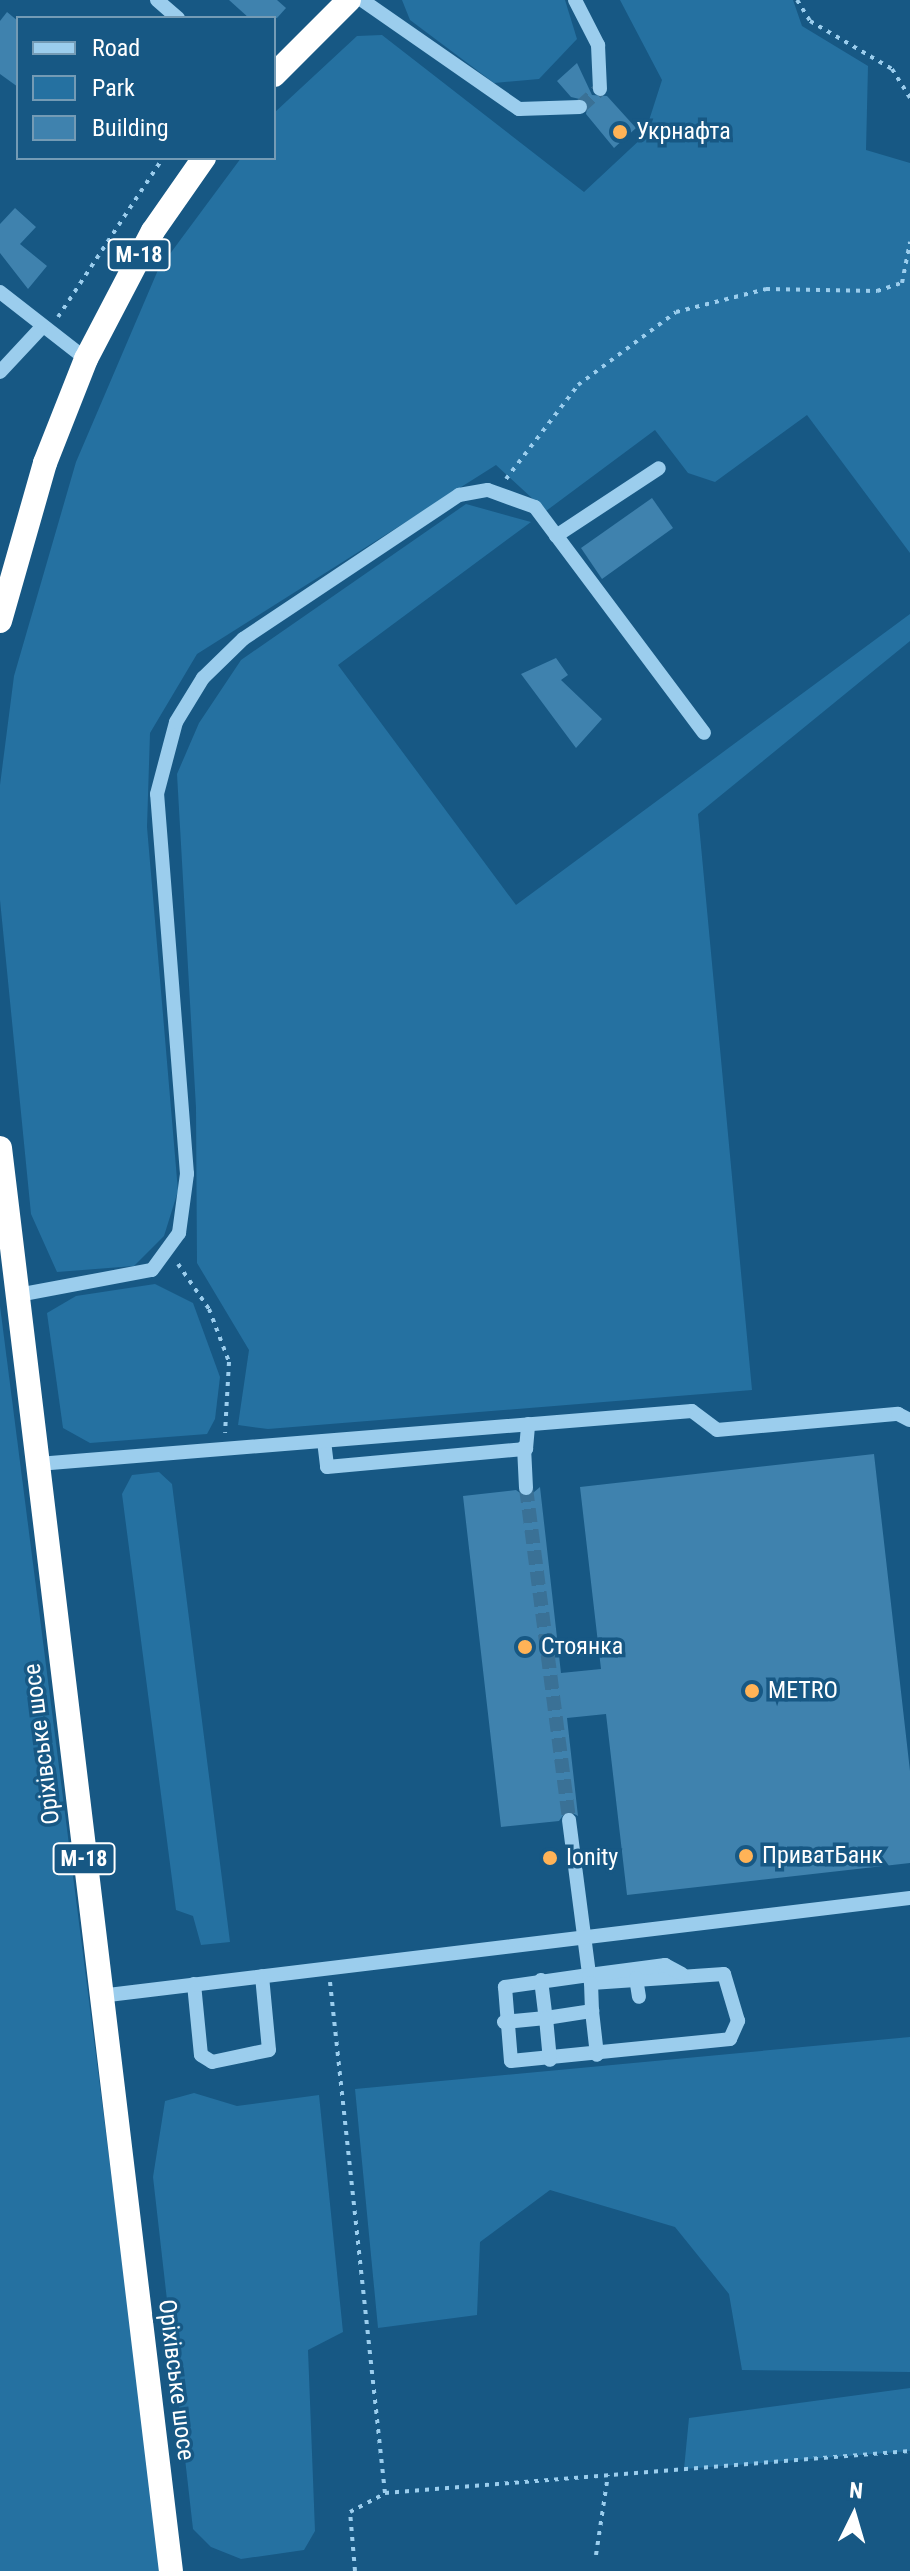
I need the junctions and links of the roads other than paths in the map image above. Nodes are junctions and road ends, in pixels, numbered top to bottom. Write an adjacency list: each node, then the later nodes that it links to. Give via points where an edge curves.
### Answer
1 (157, 0): 5 (street)
2 (349, 0): 6 (highway)
3 (362, 0): 8 (street, via 519,109)
4 (575, 0): 7 (street, via 598,45)
5 (176, 16)
6 (276, 73)
7 (600, 89)
8 (580, 107)
9 (203, 160): 12 (highway, М-18, via 153,231)
10 (0, 292): 11 (street)
11 (45, 331): 12 (street); 13 (street)
12 (86, 359): 16 (highway, М-18, via 45,463)
13 (0, 372)
14 (659, 468): 15 (street)
15 (556, 536): 17 (street); 19 (street, via 535,507 499,492 459,495 243,639 203,678 176,722 157,794 187,1174 184,1215 170,1252 152,1270)
16 (0, 621)
17 (704, 733)
18 (0, 1148): 19 (highway, Оріхівське шосе / М-18)
19 (18, 1295): 24 (highway, Оріхівське шосе / М-18)
20 (910, 1420): 21 (street, via 898,1414 717,1430 692,1411)
21 (528, 1424): 22 (street); 23 (street)
22 (324, 1441): 23 (street, via 327,1467); 24 (street)
23 (524, 1447): 25 (street)
24 (38, 1464): 35 (highway, Оріхівське шосе / М-18)
25 (526, 1488)
26 (569, 1820): 28 (street)
27 (910, 1898): 28 (street)
28 (583, 1936): 30 (street); 31 (street)
29 (682, 1974): 31 (street, via 649,1967); 32 (street); 40 (street, via 710,1971 732,1982 738,2021 730,2039)
30 (262, 1976): 34 (street); 34 (street, via 269,2050 212,2062 201,2055)
31 (591, 1977): 32 (street); 33 (street); 37 (street)
32 (636, 1978): 36 (street)
33 (541, 1980): 38 (street); 39 (street, via 505,1987)
34 (194, 1984): 35 (street)
35 (100, 1996): 42 (highway, Оріхівське шосе / М-18)
36 (639, 1997)
37 (592, 2011): 38 (street); 40 (street)
38 (546, 2018): 39 (street); 41 (street)
39 (504, 2022): 41 (street, via 511,2061)
40 (597, 2055): 41 (street)
41 (550, 2060)
42 (171, 2571)

